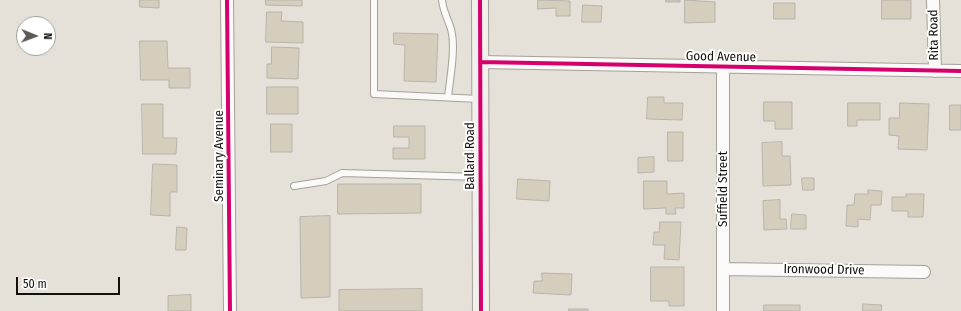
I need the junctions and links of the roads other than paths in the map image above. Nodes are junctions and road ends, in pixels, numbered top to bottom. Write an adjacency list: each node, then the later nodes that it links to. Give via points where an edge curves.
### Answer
1 (227, 0): 16 (street, Seminary Avenue)
2 (374, 0): 10 (lane, via 374,94)
3 (442, 0): 10 (lane, via 443,13 451,30 452,55)
4 (480, 0): 6 (street, Ballard Road)
5 (933, 0): 8 (street, Rita Road)
6 (480, 62): 7 (street, Good Avenue); 11 (street, Ballard Road)
7 (723, 67): 8 (street, Good Avenue); 14 (street, Suffield Street)
8 (935, 71): 9 (street, Good Avenue)
9 (961, 71)
10 (448, 97): 11 (lane)
11 (480, 99): 12 (street, Ballard Road)
12 (480, 177): 13 (lane, via 342,173 326,181); 17 (street, Ballard Road)
13 (294, 186)
14 (723, 269): 15 (street, Ironwood Drive); 18 (street, Suffield Street)
15 (924, 272)
16 (230, 311)
17 (481, 311)
18 (723, 311)

